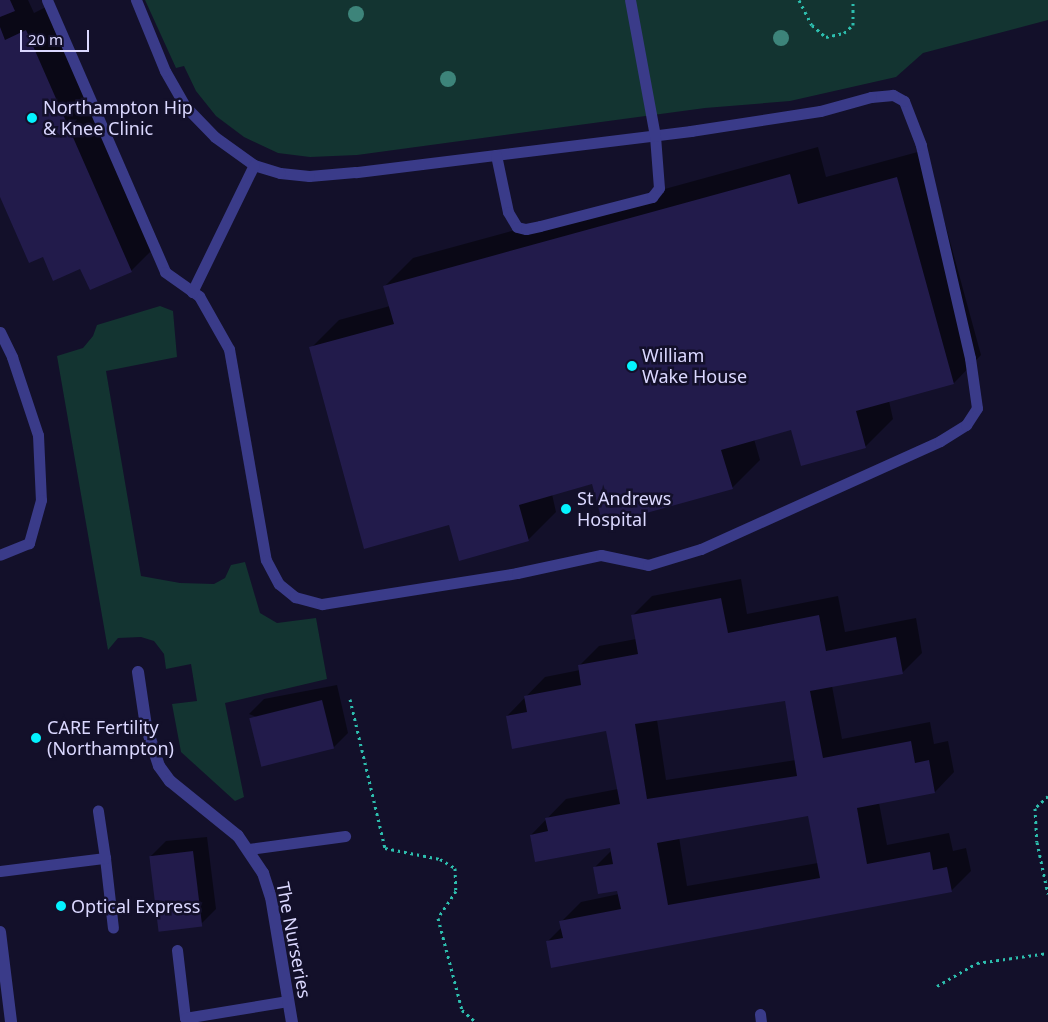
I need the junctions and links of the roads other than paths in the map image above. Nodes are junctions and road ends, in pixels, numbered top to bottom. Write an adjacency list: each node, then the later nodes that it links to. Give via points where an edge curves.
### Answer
1 (47, 0): 7 (lane, via 165,272)
2 (136, 0): 6 (lane, via 165,71 185,106 215,137)
3 (630, 0): 4 (lane)
4 (655, 136): 5 (lane); 5 (lane, via 659,188 652,197 526,229 517,227 508,212); 7 (lane, via 820,111 871,97 893,95 904,101 921,145 970,358 977,408 966,425 940,441 701,549 648,565 601,555 517,573 322,604 295,597 284,588 266,560 229,350 198,296)
5 (496, 155): 6 (lane, via 308,176 280,173)
6 (254, 165): 7 (lane)
7 (192, 292)
8 (0, 332): 9 (lane, via 12,356 38,435 41,500 28,543)
9 (0, 555)
10 (138, 672): 13 (street, The Nurseries, via 146,726 159,766 170,782 238,836)
11 (98, 811): 14 (lane)
12 (345, 836): 13 (lane)
13 (249, 849): 21 (street, The Nurseries, via 263,873 271,897)
14 (105, 858): 15 (lane); 16 (lane)
15 (0, 871)
16 (113, 928)
17 (0, 932): 18 (street)
18 (0, 937): 20 (street)
19 (177, 950): 21 (lane, via 185,1018)
20 (4, 991): 22 (street)
21 (288, 1001): 23 (street, The Nurseries)
22 (11, 1022)
23 (292, 1022)

